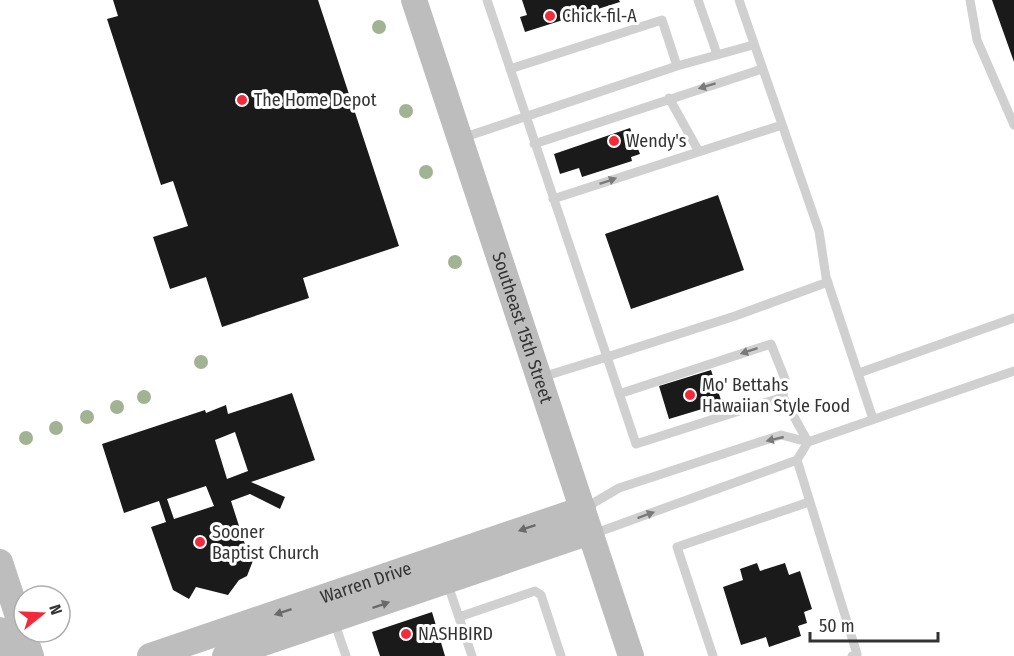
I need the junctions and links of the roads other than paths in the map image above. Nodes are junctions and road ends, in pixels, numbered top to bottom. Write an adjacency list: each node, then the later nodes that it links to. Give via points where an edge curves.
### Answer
1 (414, 0): 15 (street, Southeast 15th Street)
2 (487, 0): 9 (lane)
3 (698, 0): 7 (lane)
4 (739, 0): 6 (lane)
5 (970, 0): 14 (lane, via 977,40)
6 (753, 45): 7 (lane); 10 (lane)
7 (717, 54): 8 (lane)
8 (677, 66): 9 (lane, via 662,20); 12 (lane)
9 (510, 69): 12 (lane)
10 (762, 69): 11 (lane, one-way to 11); 13 (lane)
11 (669, 98): 16 (lane); 17 (lane)
12 (524, 116): 15 (lane); 16 (lane)
13 (782, 124): 17 (lane); 19 (lane, via 819,231)
14 (1014, 125)
15 (460, 138): 24 (street, Southeast 15th Street)
16 (534, 144): 18 (lane)
17 (698, 150): 18 (lane, one-way to 17)
18 (553, 200): 21 (lane)
19 (828, 282): 21 (lane); 23 (lane)
20 (1014, 318): 23 (lane)
21 (607, 357): 24 (lane); 25 (lane)
22 (1014, 371): 27 (lane)
23 (859, 373): 27 (lane)
24 (539, 378): 31 (street, Southeast 15th Street)
25 (619, 394): 26 (lane, via 636,444); 26 (lane, one-way to 25, via 785,379 771,344)
26 (783, 397): 28 (lane)
27 (873, 419): 28 (lane)
28 (808, 442): 29 (lane); 31 (lane, one-way to 31, via 781,435 619,488)
29 (796, 460): 30 (lane); 31 (lane, one-way to 29)
30 (809, 502): 45 (lane, via 677,547); 46 (lane, via 857,654)
31 (588, 525): 33 (street, Warren Drive); 34 (street, Warren Drive, one-way to 34); 44 (street, Southeast 15th Street)
32 (0, 562): 39 (street)
33 (447, 582): 34 (street, Warren Drive, one-way to 33); 35 (lane)
34 (333, 613): 37 (street, Warren Drive, one-way to 37); 40 (street, Warren Drive); 41 (lane)
35 (459, 617): 42 (lane); 43 (lane, via 535,591 541,595)
36 (0, 630): 38 (street)
37 (157, 655)
38 (9, 656)
39 (31, 656)
40 (225, 656)
41 (346, 656)
42 (472, 656)
43 (561, 656)
44 (631, 656)
45 (713, 656)
46 (852, 656)

